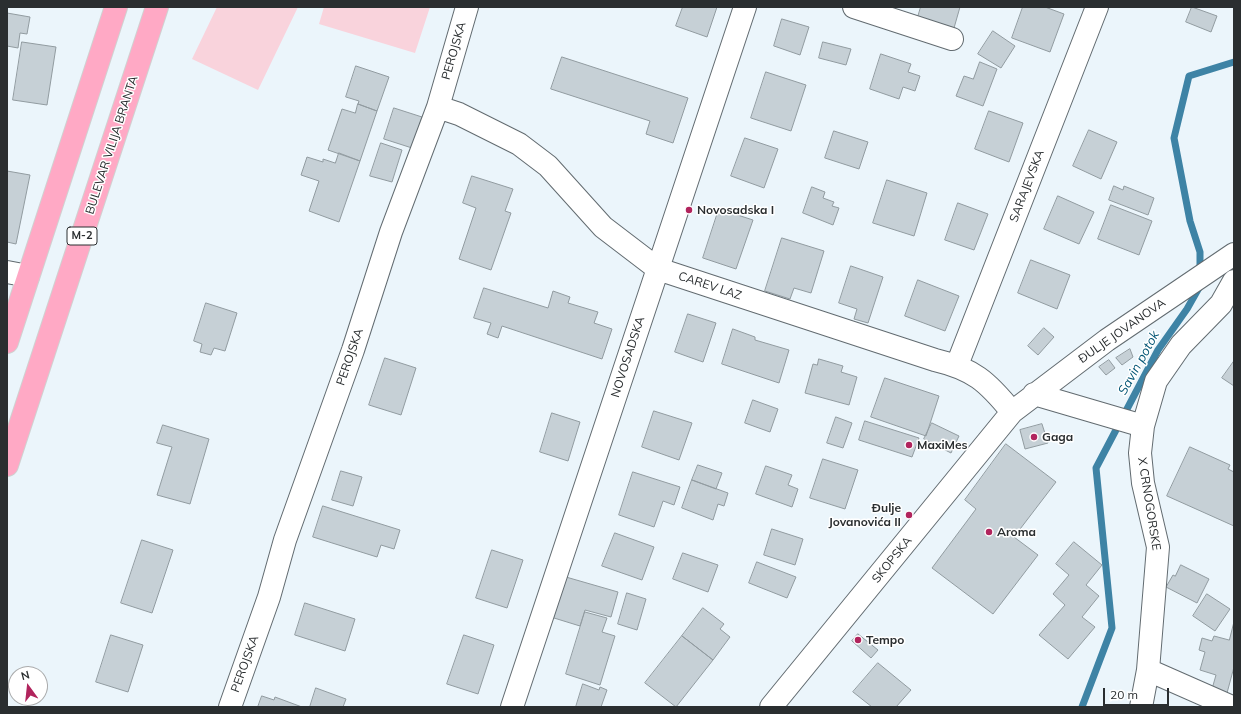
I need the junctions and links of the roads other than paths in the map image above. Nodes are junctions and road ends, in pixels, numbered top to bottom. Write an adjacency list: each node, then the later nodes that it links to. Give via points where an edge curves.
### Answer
1 (116, 7): 12 (main road)
2 (157, 7): 20 (main road, BULEVAR VILIJA BRANTA / M-2)
3 (467, 7): 8 (street, PEROJSKA)
4 (745, 7): 10 (street, NOVOSADSKA)
5 (854, 7): 7 (street)
6 (1097, 7): 16 (street, SARAJEVSKA)
7 (952, 40)
8 (438, 107): 10 (street, CAREV LAZ, via 459,114 519,144 542,162 603,227); 22 (street, PEROJSKA, via 391,232)
9 (1230, 257): 17 (street, ĐULJE JOVANOVA, via 1107,340)
10 (658, 269): 16 (street, CAREV LAZ, via 935,360); 23 (street, NOVOSADSKA)
11 (7, 272): 12 (street)
12 (28, 276): 15 (main road)
13 (1234, 281): 14 (street, X CRNOGORSKE)
14 (1227, 308): 19 (street, X CRNOGORSKE, via 1181,345 1156,381)
15 (7, 342)
16 (958, 365): 18 (street, CAREV LAZ, via 984,381)
17 (1034, 394): 18 (street, ĐULJE JOVANOVA); 19 (street)
18 (1012, 412): 24 (street, SKOPSKA)
19 (1136, 423): 21 (street, X CRNOGORSKE, via 1144,483 1158,547)
20 (7, 465)
21 (1148, 670): 25 (street, X CRNOGORSKE); 26 (street)
22 (230, 707)
23 (512, 707)
24 (771, 707)
25 (1141, 707)
26 (1232, 707)

